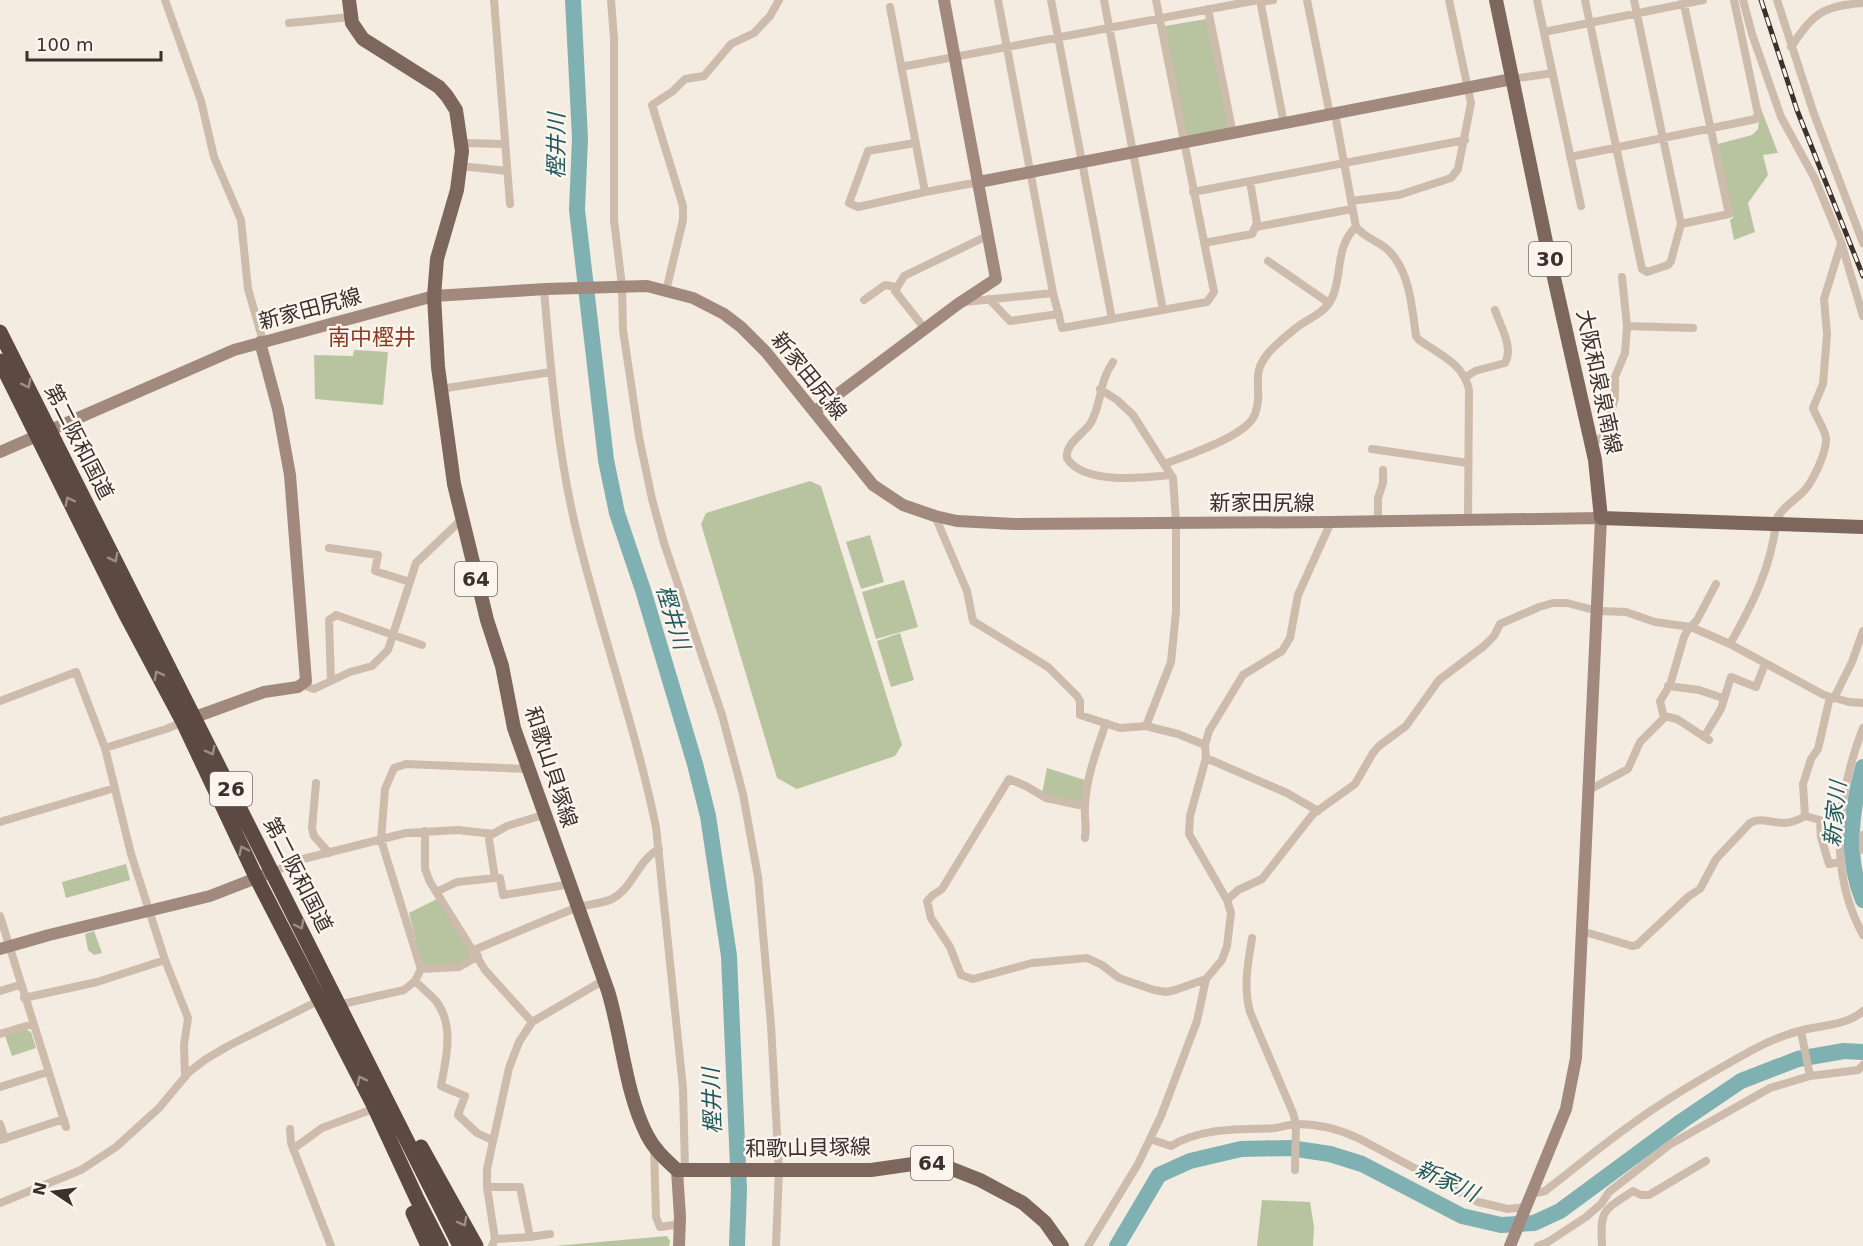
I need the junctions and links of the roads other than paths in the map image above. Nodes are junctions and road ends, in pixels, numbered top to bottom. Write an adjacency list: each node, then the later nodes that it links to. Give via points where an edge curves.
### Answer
1 (165, 0): 99 (street, via 201,101 214,157 241,220 248,289)
2 (349, 0): 28 (main road, 和歌山貝塚線 / 64)
3 (495, 0): 51 (street)
4 (611, 0): 79 (street, via 614,220)
5 (779, 0): 82 (street, via 754,33 731,45 704,76 685,80 652,105 682,206 683,220)
6 (944, 0): 37 (street)
7 (998, 0): 35 (street)
8 (1051, 0): 34 (street)
9 (1104, 0): 32 (street)
10 (1156, 0): 29 (street)
11 (1274, 0): 22 (street)
12 (1307, 0): 42 (street)
13 (1449, 0): 41 (street)
14 (1496, 0): 40 (main road, 大阪和泉泉南線 / 30)
15 (1537, 0): 33 (street)
16 (1585, 0): 31 (street)
17 (1634, 0): 27 (street)
18 (1702, 0): 23 (street)
19 (1734, 0): 44 (street, via 1758,114 1756,119)
20 (1743, 0): 73 (street, via 1781,117 1815,179)
21 (1777, 0): 36 (street)
22 (1259, 1): 26 (street); 43 (street)
23 (1684, 2): 27 (street); 44 (street)
24 (1863, 3): 36 (street, via 1838,4 1824,10 1805,25)
25 (890, 7): 38 (street)
26 (1208, 9): 29 (street); 45 (street)
27 (1637, 14): 31 (street); 46 (street)
28 (351, 17): 30 (street); 48 (main road, 和歌山貝塚線 / 64, via 363,39 447,96 456,110)
29 (1160, 18): 32 (street); 50 (street)
30 (289, 23)
31 (1590, 23): 33 (street); 52 (street)
32 (1109, 28): 34 (street); 53 (street)
33 (1544, 32): 39 (street)
34 (1059, 37): 35 (street); 55 (street)
35 (1007, 47): 37 (street); 59 (street)
36 (1791, 47): 69 (street)
37 (955, 57): 38 (street); 61 (street)
38 (901, 67): 49 (street)
39 (1552, 73): 40 (street); 54 (street)
40 (1512, 79): 41 (street); 108 (main road, 大阪和泉泉南線 / 30)
41 (1467, 88): 42 (street); 47 (street, via 1471,103)
42 (1333, 114): 43 (street); 56 (street)
43 (1284, 124): 45 (street)
44 (1710, 129): 46 (street); 68 (street, via 1729,214)
45 (1233, 134): 50 (street)
46 (1663, 138): 52 (street); 68 (street)
47 (1465, 140): 56 (street); 65 (street, via 1458,169 1451,178)
48 (462, 143): 51 (street); 57 (main road, 和歌山貝塚線 / 64)
49 (915, 143): 62 (street); 62 (street, via 868,151 849,203 858,207)
50 (1183, 143): 53 (street); 63 (street)
51 (505, 144): 58 (street)
52 (1616, 148): 54 (street); 68 (street, via 1642,269 1647,272 1668,265)
53 (1133, 152): 55 (street); 90 (street)
54 (1570, 157): 66 (street)
55 (1081, 162): 59 (street); 94 (street)
56 (1344, 163): 60 (street); 65 (street)
57 (461, 166): 58 (street); 84 (main road, 和歌山貝塚線 / 64, via 437,259)
58 (507, 171): 64 (street)
59 (1032, 172): 61 (street); 83 (street)
60 (1250, 181): 63 (street); 70 (street)
61 (979, 182): 62 (street); 72 (street)
62 (925, 192)
63 (1193, 192): 74 (street)
64 (510, 204)
65 (1352, 205): 70 (street); 71 (street)
66 (1581, 206)
67 (1863, 218): 69 (street)
68 (1680, 224)
69 (1855, 224): 75 (street)
70 (1256, 227): 74 (street, via 1252,234)
71 (1356, 227): 89 (street, via 1342,251); 103 (street, via 1396,260 1410,296 1416,336)
72 (989, 235): 78 (street); 80 (street, via 904,276)
73 (1841, 242): 93 (street); 122 (street, via 1824,299 1827,334 1823,384 1813,408 1826,438 1823,451 1814,477 1780,512)
74 (1204, 243): 90 (street, via 1214,292 1207,302)
75 (1863, 243)
76 (1269, 261): 89 (street)
77 (1622, 277): 95 (street)
78 (996, 279): 85 (street); 88 (street)
79 (620, 286): 81 (street, 新家田尻線); 82 (street, 新家田尻線); 213 (street, via 627,364 652,499 722,715 743,794 758,878 771,1025)
80 (896, 287): 87 (street, via 885,285); 97 (street, via 895,291)
81 (545, 289): 84 (street, 新家田尻線); 102 (street)
82 (666, 291): 106 (street, 新家田尻線, via 708,305 741,327)
83 (1053, 293): 85 (street); 92 (street)
84 (434, 296): 99 (street, 新家田尻線); 104 (main road, 和歌山貝塚線 / 64)
85 (1002, 298): 86 (street)
86 (989, 299): 88 (street); 92 (street, via 1010,321)
87 (864, 300)
88 (961, 302): 97 (street)
89 (1329, 303): 112 (street, via 1259,364 1252,421 1206,448)
90 (1163, 310): 94 (street)
91 (1495, 310): 103 (street, via 1508,358 1505,363)
92 (1059, 314): 94 (street, via 1062,328)
93 (1863, 316)
94 (1112, 319)
95 (1627, 326): 96 (street); 108 (street, via 1625,353 1615,376 1615,398 1605,433)
96 (1693, 328)
97 (925, 329): 106 (street)
98 (0, 332): 107 (highway, 第二阪和国道 / 26, one-way to 107)
99 (261, 342): 107 (street, 新家田尻線, via 234,350); 135 (street, via 290,475 307,674)
100 (0, 361): 107 (highway, 第二阪和国道 / 26)
101 (1113, 362): 105 (street)
102 (551, 372): 104 (street); 163 (street, via 579,541 649,795)
103 (1466, 377): 111 (street)
104 (440, 389): 117 (main road, 和歌山貝塚線 / 64)
105 (1100, 389): 112 (street, via 1132,415); 114 (street, via 1091,422 1068,448 1070,463 1093,474 1113,477)
106 (814, 412): 115 (street, 新家田尻線, via 873,485 903,505)
107 (43, 433): 110 (street, 新家田尻線); 142 (highway, 第二阪和国道 / 26)
108 (1591, 442): 116 (main road, 大阪和泉泉南線 / 30)
109 (1372, 449): 111 (street)
110 (0, 452)
111 (1468, 462): 118 (street)
112 (1164, 464): 114 (street)
113 (1383, 470): 121 (street)
114 (1171, 475): 119 (street)
115 (935, 516): 119 (street, 新家田尻線, via 1014,524); 143 (street, via 967,591 973,621 1048,667 1080,701 1080,715)
116 (1601, 518): 118 (street, 新家田尻線); 122 (main road); 127 (street)
117 (462, 519): 125 (street, via 416,563); 149 (main road, 和歌山貝塚線 / 64, via 501,666 513,728)
118 (1468, 520): 121 (street, 新家田尻線)
119 (1176, 522): 120 (street, 新家田尻線); 144 (street, via 1176,612 1171,662)
120 (1331, 522): 121 (street, 新家田尻線); 146 (street, via 1298,595 1290,638 1282,651 1243,675 1209,731)
121 (1378, 522)
122 (1775, 523): 123 (main road); 131 (street, via 1763,579)
123 (1863, 527)
124 (329, 548): 125 (street, via 378,555 375,572)
125 (410, 582): 130 (street)
126 (1716, 584): 128 (street)
127 (1598, 611): 128 (street, via 1626,612 1655,622); 152 (street); 154 (street, via 1553,603 1500,624 1484,646 1439,680 1406,726 1372,753 1355,784)
128 (1691, 627): 131 (street); 136 (street)
129 (1863, 631): 137 (street, via 1852,662)
130 (394, 635): 132 (street); 134 (street, via 388,650 372,666); 134 (street, via 336,615 329,620)
131 (1730, 644): 133 (street)
132 (422, 645)
133 (1765, 664): 137 (street); 138 (street, via 1756,687 1731,677)
134 (331, 681): 135 (street, via 314,689)
135 (303, 685): 142 (street, via 264,692)
136 (1668, 686): 138 (street); 141 (street, via 1660,701)
137 (1832, 697): 140 (street); 156 (street, via 1818,749 1803,784)
138 (1723, 698): 141 (street, via 1706,738 1677,719)
139 (0, 701): 147 (street, via 76,672)
140 (1863, 703)
141 (1664, 716): 152 (street, via 1640,742 1628,769)
142 (188, 719): 147 (street); 167 (highway, 第二阪和国道 / 26, one-way to 167); 168 (highway, 第二阪和国道 / 26, one-way to 142)
143 (1106, 723): 144 (street, via 1127,728); 153 (street)
144 (1146, 726): 146 (street)
145 (1863, 728): 177 (street, via 1846,784 1840,843 1843,885)
146 (1205, 745): 148 (street)
147 (105, 748): 151 (street)
148 (1206, 758): 154 (street, via 1279,789); 172 (street, via 1189,834)
149 (528, 769): 155 (main road, 和歌山貝塚線 / 64); 162 (street, via 398,765 385,789)
150 (316, 783): 165 (street, via 312,828)
151 (115, 788): 157 (street); 174 (street)
152 (1589, 790): 176 (street)
153 (1084, 807): 161 (street); 183 (street, via 1046,798 1008,779 942,889 927,901 931,918 950,947 961,975 973,979 1032,963 1088,958 1119,978 1154,990 1166,992)
154 (1318, 811): 172 (street, via 1262,879)
155 (543, 815): 159 (street); 170 (main road, 和歌山貝塚線 / 64)
156 (1805, 816): 166 (street, via 1820,820 1829,864); 176 (street, via 1785,824 1755,820 1750,823 1716,859 1700,888 1637,945)
157 (0, 822)
158 (425, 831): 159 (street); 162 (street); 171 (street, via 425,869)
159 (488, 833): 169 (street)
160 (1863, 835): 164 (street)
161 (1084, 838)
162 (381, 840): 165 (street); 182 (street)
163 (658, 849): 173 (street, via 614,898); 212 (street, via 683,1088)
164 (1863, 850)
165 (329, 853): 167 (street)
166 (1835, 863)
167 (273, 872): 168 (street); 190 (highway, 第二阪和国道 / 26, one-way to 190)
168 (256, 877): 174 (street, via 210,896); 189 (highway, 第二阪和国道 / 26)
169 (495, 878): 170 (street, via 500,878 503,895); 171 (street, via 457,882)
170 (571, 884): 173 (main road, 和歌山貝塚線 / 64)
171 (436, 892): 180 (street)
172 (1227, 900): 183 (street, via 1231,913 1227,946 1222,960)
173 (579, 907): 180 (street); 184 (main road, 和歌山貝塚線 / 64)
174 (150, 910): 179 (street); 181 (street)
175 (0, 916): 179 (street)
176 (1582, 931): 216 (street, via 1576,1058 1570,1094 1560,1128)
177 (1863, 935)
178 (1252, 938): 204 (street, via 1246,997)
179 (4, 948): 186 (street)
180 (476, 953): 182 (street, via 459,968); 192 (street, via 485,970)
181 (165, 960): 188 (street, via 97,982); 199 (street, via 188,1018)
182 (421, 969): 185 (street)
183 (1206, 979): 207 (street, via 1183,1063)
184 (604, 980): 192 (street); 209 (main road, 和歌山貝塚線 / 64, via 633,1095)
185 (416, 981): 190 (street, via 404,990); 208 (street, via 436,1001 447,1030 448,1050 441,1086 465,1096 458,1115 477,1133)
186 (20, 985): 187 (street); 188 (street)
187 (0, 991)
188 (24, 998): 193 (street)
189 (320, 1000): 190 (street); 199 (street, via 230,1044); 202 (highway, 第二阪和国道 / 26, one-way to 189)
190 (340, 1006): 200 (highway, 第二阪和国道 / 26)
191 (1863, 1011): 194 (street, via 1845,1022)
192 (532, 1022): 208 (street, via 508,1068)
193 (33, 1024): 195 (street); 197 (street)
194 (1801, 1031): 198 (street); 216 (street, via 1758,1047 1669,1099 1545,1191)
195 (0, 1034)
196 (1863, 1065): 198 (street, via 1858,1070)
197 (48, 1072): 201 (street); 206 (street, via 65,1123)
198 (1810, 1076): 233 (street, via 1770,1088 1669,1145 1610,1192 1586,1217)
199 (185, 1077): 217 (street, via 159,1108 116,1147 81,1170)
200 (378, 1083): 226 (highway, 第二阪和国道 / 26); 227 (highway, one-way to 227, via 398,1106)
201 (0, 1087)
202 (373, 1106): 210 (street, via 322,1128); 224 (highway, via 374,1127); 225 (highway, 第二阪和国道 / 26)
203 (0, 1124): 206 (street)
204 (1296, 1124): 207 (street, via 1221,1129 1171,1146); 214 (street); 218 (street, via 1346,1132 1478,1202 1508,1209)
205 (290, 1129): 210 (street)
206 (2, 1139)
207 (1150, 1139): 231 (street)
208 (492, 1140): 215 (street)
209 (654, 1147): 212 (main road, 和歌山貝塚線 / 64); 219 (street, via 656,1217 660,1227)
210 (293, 1149): 223 (street)
211 (1706, 1161): 234 (street, via 1649,1195 1633,1191 1603,1212)
212 (681, 1170): 213 (main road, 和歌山貝塚線 / 64); 219 (street)
213 (776, 1170): 229 (street); 230 (main road, 和歌山貝塚線 / 64, via 871,1170 937,1163 1023,1203 1045,1222)
214 (1295, 1170)
215 (487, 1187): 221 (street, via 520,1187); 222 (street)
216 (1531, 1194): 218 (street)
217 (0, 1203)
218 (1526, 1207): 232 (street)
219 (680, 1224): 228 (street)
220 (550, 1234): 221 (street)
221 (530, 1237): 222 (street)
222 (494, 1242)
223 (331, 1246)
224 (428, 1246)
225 (441, 1246)
226 (460, 1246)
227 (476, 1246)
228 (679, 1246)
229 (776, 1246)
230 (1062, 1246)
231 (1088, 1246)
232 (1510, 1246)
233 (1538, 1246)
234 (1602, 1246)

